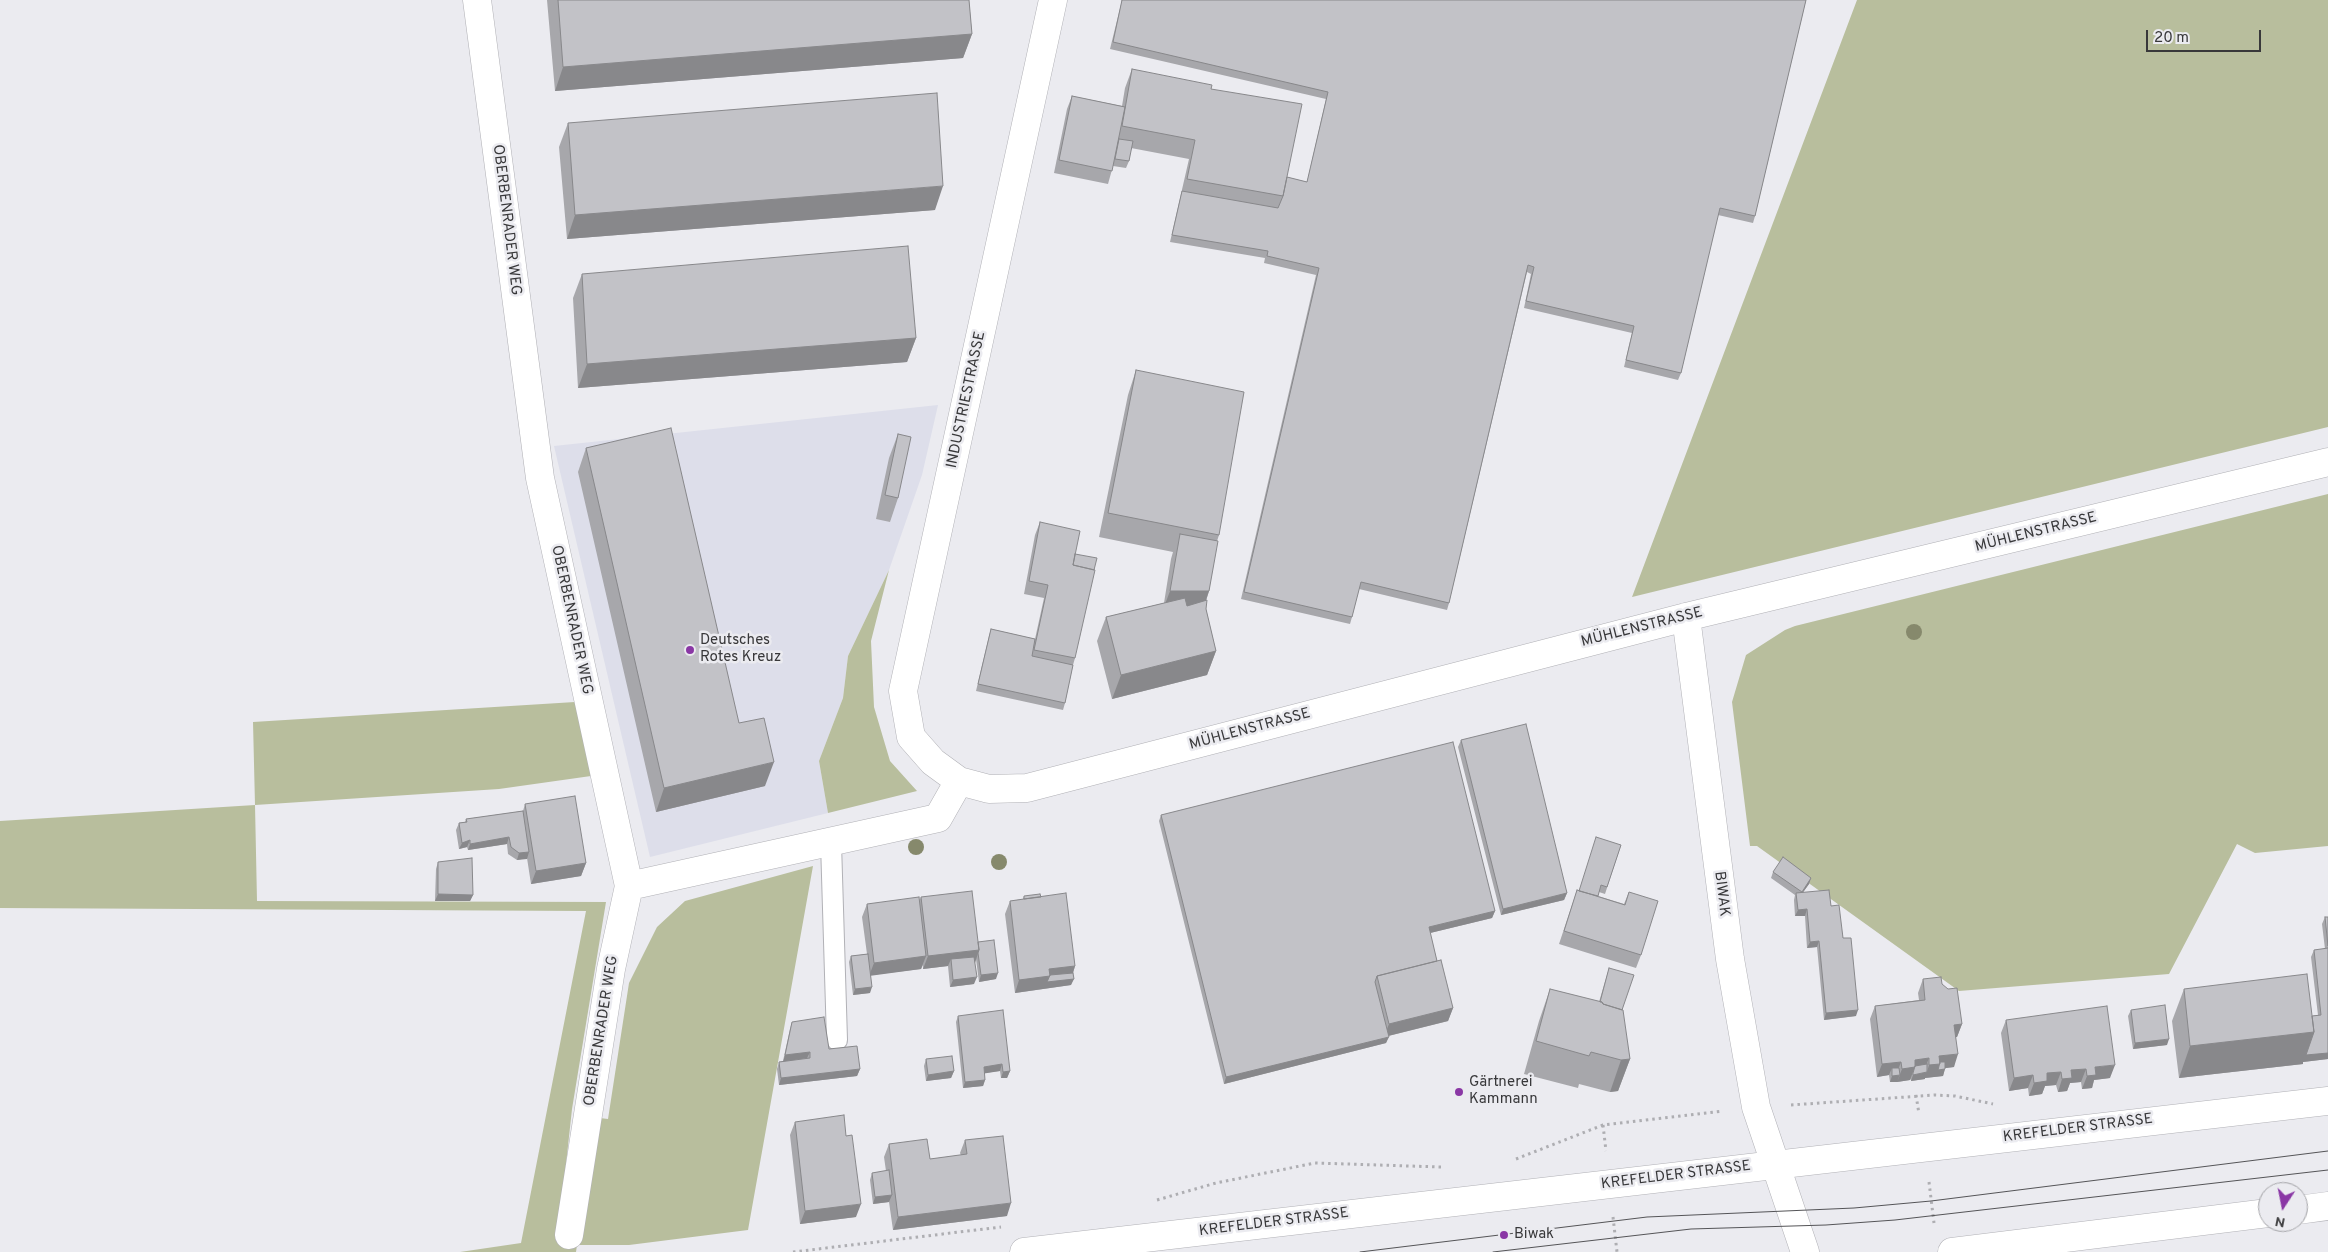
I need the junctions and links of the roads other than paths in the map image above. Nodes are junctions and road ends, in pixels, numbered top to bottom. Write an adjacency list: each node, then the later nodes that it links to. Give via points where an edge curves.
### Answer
1 (477, 0): 7 (street, OBERBENRADER WEG, via 540,478)
2 (1054, 0): 5 (street, INDUSTRIESTRASSE, via 903,691 911,737 932,762)
3 (2328, 462): 4 (street, MÜHLENSTRASSE)
4 (1686, 617): 5 (street, MÜHLENSTRASSE, via 1028,788 989,789); 10 (street, BIWAK, via 1730,958 1756,1107)
5 (958, 780): 6 (street, via 938,818)
6 (831, 843): 7 (street); 8 (lane)
7 (629, 886): 14 (street, OBERBENRADER WEG, via 611,969)
8 (837, 1040)
9 (2328, 1101): 10 (street, KREFELDER STRASSE)
10 (1777, 1164): 15 (street, KREFELDER STRASSE); 16 (street, BIWAK)
11 (2328, 1206): 12 (street)
12 (2308, 1209)
13 (2258, 1214): 17 (street)
14 (569, 1236)
15 (1024, 1252)
16 (1805, 1252)
17 (1952, 1252)

